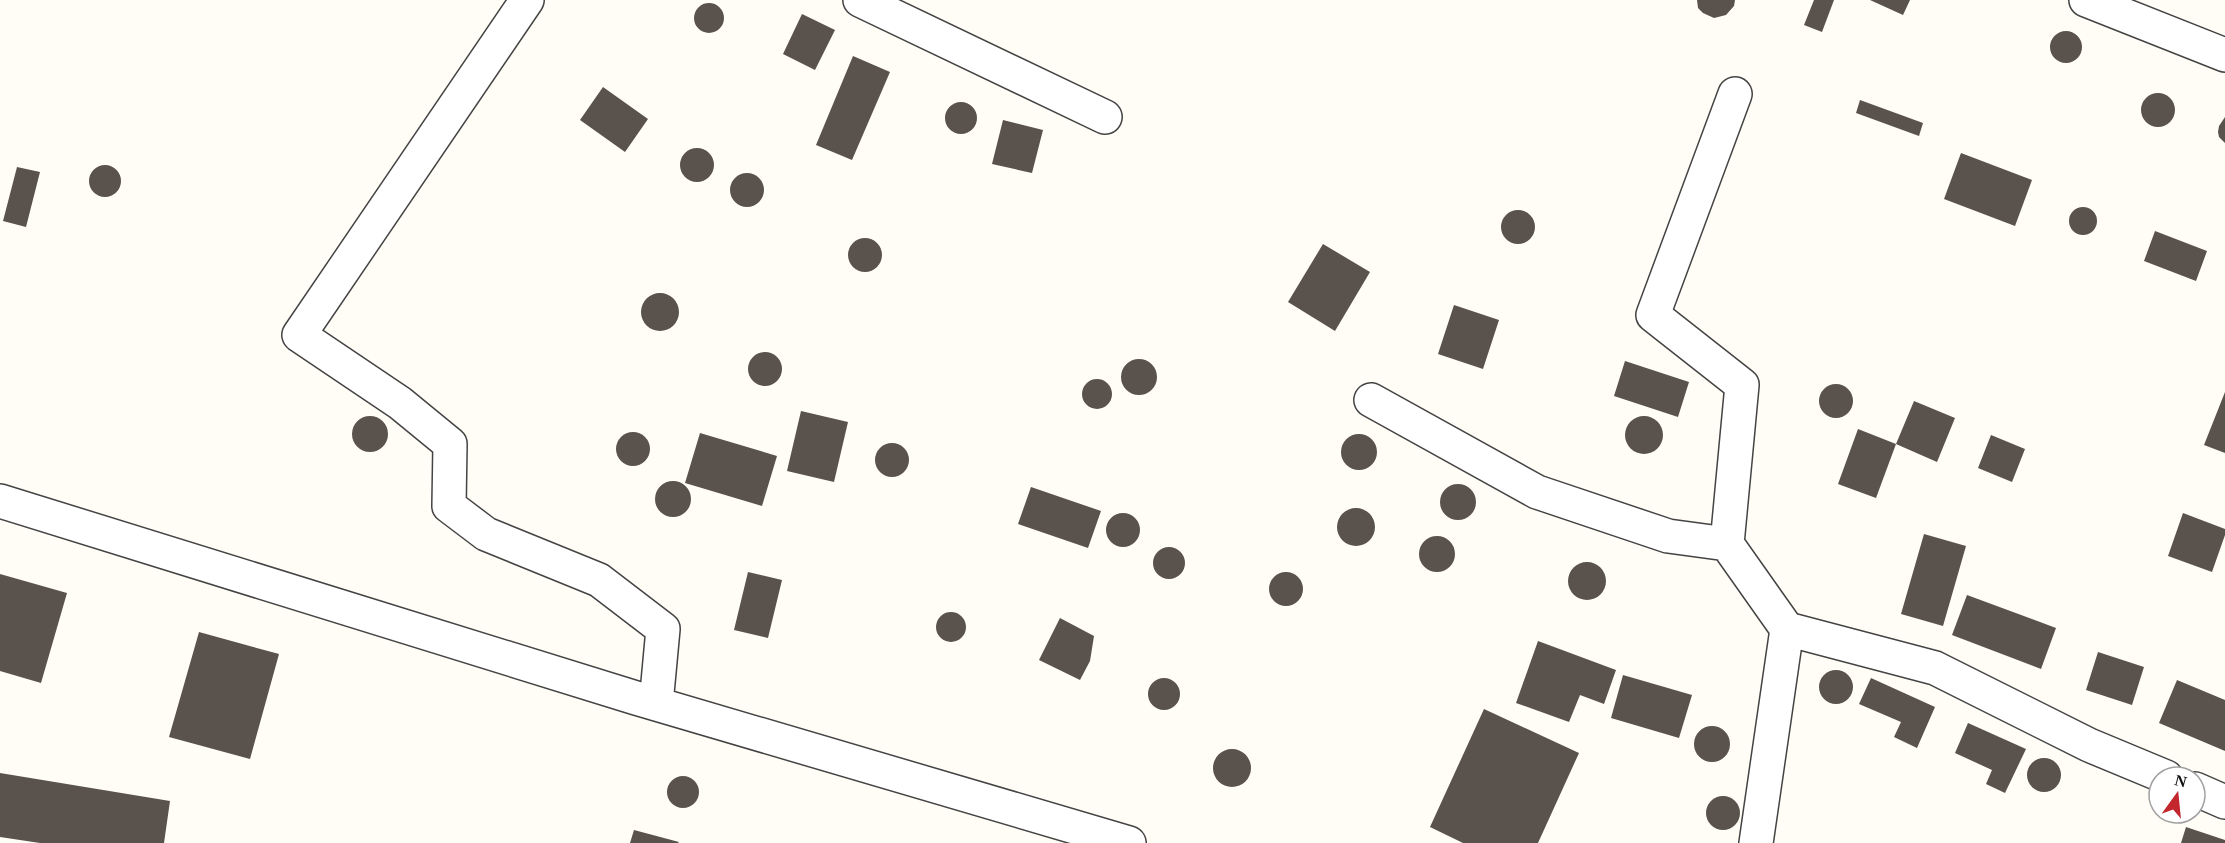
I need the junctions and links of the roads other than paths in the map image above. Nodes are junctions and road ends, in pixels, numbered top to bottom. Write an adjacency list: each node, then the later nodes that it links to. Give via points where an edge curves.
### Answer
1 (527, 0): 11 (street, via 299,335 400,403 450,444 449,506 486,534 598,580 663,629)
2 (860, 0): 6 (street)
3 (2086, 0): 4 (street)
4 (2225, 55)
5 (1735, 94): 9 (street, via 1653,315 1742,385)
6 (1105, 117)
7 (1371, 400): 9 (street, via 1538,492 1668,536)
8 (0, 501): 11 (street)
9 (1727, 544): 10 (street)
10 (1787, 629): 12 (street, via 1935,668 2089,745); 16 (street)
11 (656, 704): 15 (street)
12 (2147, 769)
13 (2207, 794): 14 (street)
14 (2225, 802)
15 (1129, 843)
16 (1756, 843)

